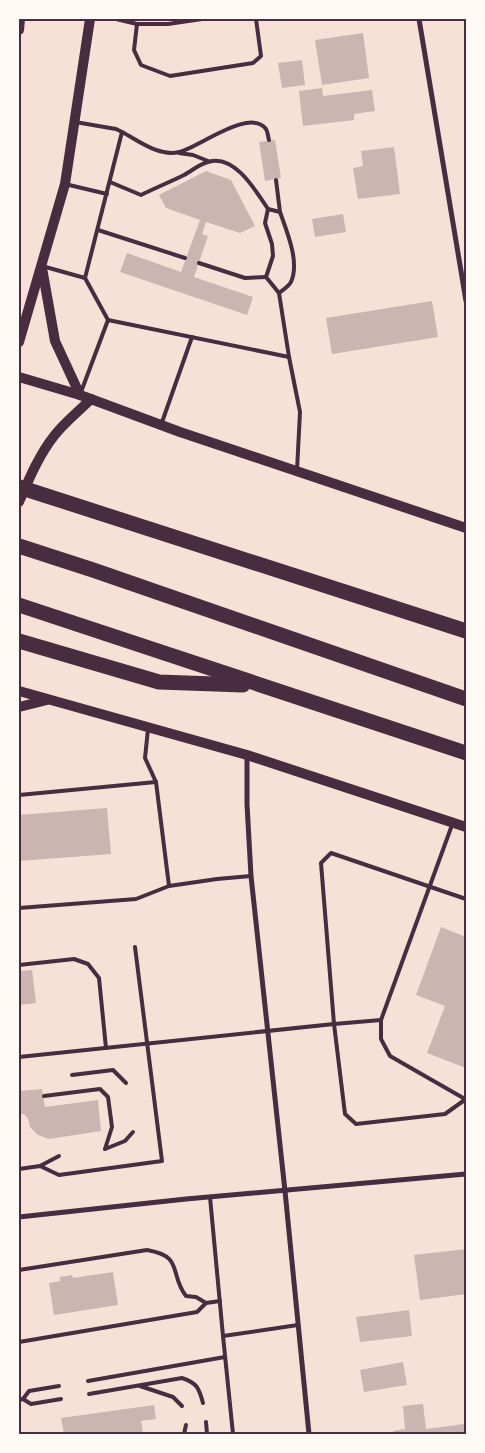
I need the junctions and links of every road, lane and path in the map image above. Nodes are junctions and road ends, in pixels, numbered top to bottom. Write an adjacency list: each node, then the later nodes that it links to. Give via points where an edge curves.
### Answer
1 (20, 19): 8 (main road)
2 (90, 19): 9 (main road)
3 (116, 19): 7 (lane)
4 (202, 19): 7 (lane)
5 (256, 19): 7 (lane, via 261,56 254,63 170,76 141,65 134,50)
6 (418, 19): 27 (street)
7 (138, 24)
8 (19, 30)
9 (75, 122): 10 (lane); 16 (main road)
10 (122, 132): 12 (lane, via 158,152); 15 (lane)
11 (269, 140): 12 (lane, via 267,130 260,124 248,122)
12 (178, 152): 13 (lane)
13 (208, 161): 15 (lane, via 141,195); 18 (lane, via 221,161 239,170)
14 (276, 180): 19 (lane)
15 (110, 182): 17 (lane)
16 (66, 184): 17 (lane); 23 (main road)
17 (107, 194): 20 (lane)
18 (268, 209): 19 (lane); 24 (lane, via 264,223 273,256)
19 (280, 212): 26 (lane, via 295,268 290,284)
20 (98, 230): 21 (lane); 25 (lane)
21 (185, 258)
22 (199, 263): 24 (lane, via 245,278)
23 (42, 266): 25 (lane); 30 (main road); 33 (main road, via 55,341)
24 (266, 277): 26 (lane)
25 (86, 278): 28 (lane)
26 (279, 293): 31 (lane)
27 (466, 301)
28 (108, 320): 29 (lane); 33 (lane)
29 (192, 337): 31 (lane); 35 (lane)
30 (19, 342)
31 (289, 357): 36 (lane, via 300,412)
32 (19, 377): 33 (main road)
33 (80, 395): 34 (main road)
34 (91, 399): 35 (main road); 38 (main road, via 55,434 35,466)
35 (161, 425): 36 (main road)
36 (297, 471): 39 (main road)
37 (19, 487): 42 (highway)
38 (19, 502)
39 (466, 528)
40 (19, 546): 47 (highway)
41 (19, 605): 44 (highway)
42 (466, 631)
43 (19, 641): 44 (highway, via 159,682)
44 (259, 685): 50 (highway)
45 (19, 691): 46 (main road)
46 (49, 699): 48 (main road); 49 (main road)
47 (466, 699)
48 (19, 707)
49 (148, 727): 51 (main road); 52 (lane, via 145,758)
50 (466, 753)
51 (247, 755): 54 (main road); 56 (street)
52 (156, 782): 53 (lane); 57 (lane)
53 (19, 795)
54 (453, 822): 55 (main road); 58 (lane)
55 (466, 827)
56 (251, 876): 57 (lane); 65 (street)
57 (169, 886): 60 (lane, via 136,899)
58 (430, 886): 59 (lane); 63 (lane); 64 (lane, via 331,853 321,863)
59 (466, 899)
60 (19, 908)
61 (135, 947): 66 (lane)
62 (19, 965): 67 (lane, via 74,959 88,964 99,978)
63 (381, 1020): 64 (lane); 72 (lane, via 381,1039 390,1056)
64 (334, 1024): 65 (lane); 72 (lane, via 345,1114 356,1124 445,1114)
65 (268, 1031): 66 (lane); 78 (street)
66 (146, 1043): 67 (lane); 75 (lane, via 162,1161 59,1175)
67 (106, 1048): 68 (lane)
68 (19, 1057)
69 (72, 1075): 70 (lane, via 114,1070)
70 (126, 1083)
71 (44, 1096): 73 (lane, via 100,1089 108,1097 112,1127 105,1149 125,1141)
72 (466, 1099)
73 (133, 1132)
74 (59, 1156): 75 (lane)
75 (40, 1166): 76 (lane)
76 (19, 1169)
77 (466, 1174): 78 (street)
78 (285, 1191): 79 (street); 84 (street)
79 (210, 1197): 80 (street); 82 (lane)
80 (19, 1217)
81 (19, 1270): 83 (lane, via 147,1250 159,1252 172,1261 180,1288 186,1296)
82 (220, 1302): 83 (lane); 85 (lane)
83 (206, 1303): 86 (lane, via 197,1312)
84 (298, 1325): 85 (lane); 101 (street)
85 (223, 1336): 87 (lane)
86 (19, 1342)
87 (225, 1357): 88 (lane); 100 (lane)
88 (88, 1381)
89 (59, 1386): 92 (lane, via 29,1391)
90 (138, 1386): 91 (lane); 94 (lane, via 182,1378 192,1381); 95 (lane, via 173,1397)
91 (89, 1394)
92 (21, 1399): 93 (lane, via 30,1404)
93 (61, 1399)
94 (203, 1403)
95 (182, 1406)
96 (206, 1422): 99 (lane)
97 (186, 1425): 98 (lane)
98 (184, 1434)
99 (207, 1434)
100 (233, 1434)
101 (309, 1434)

